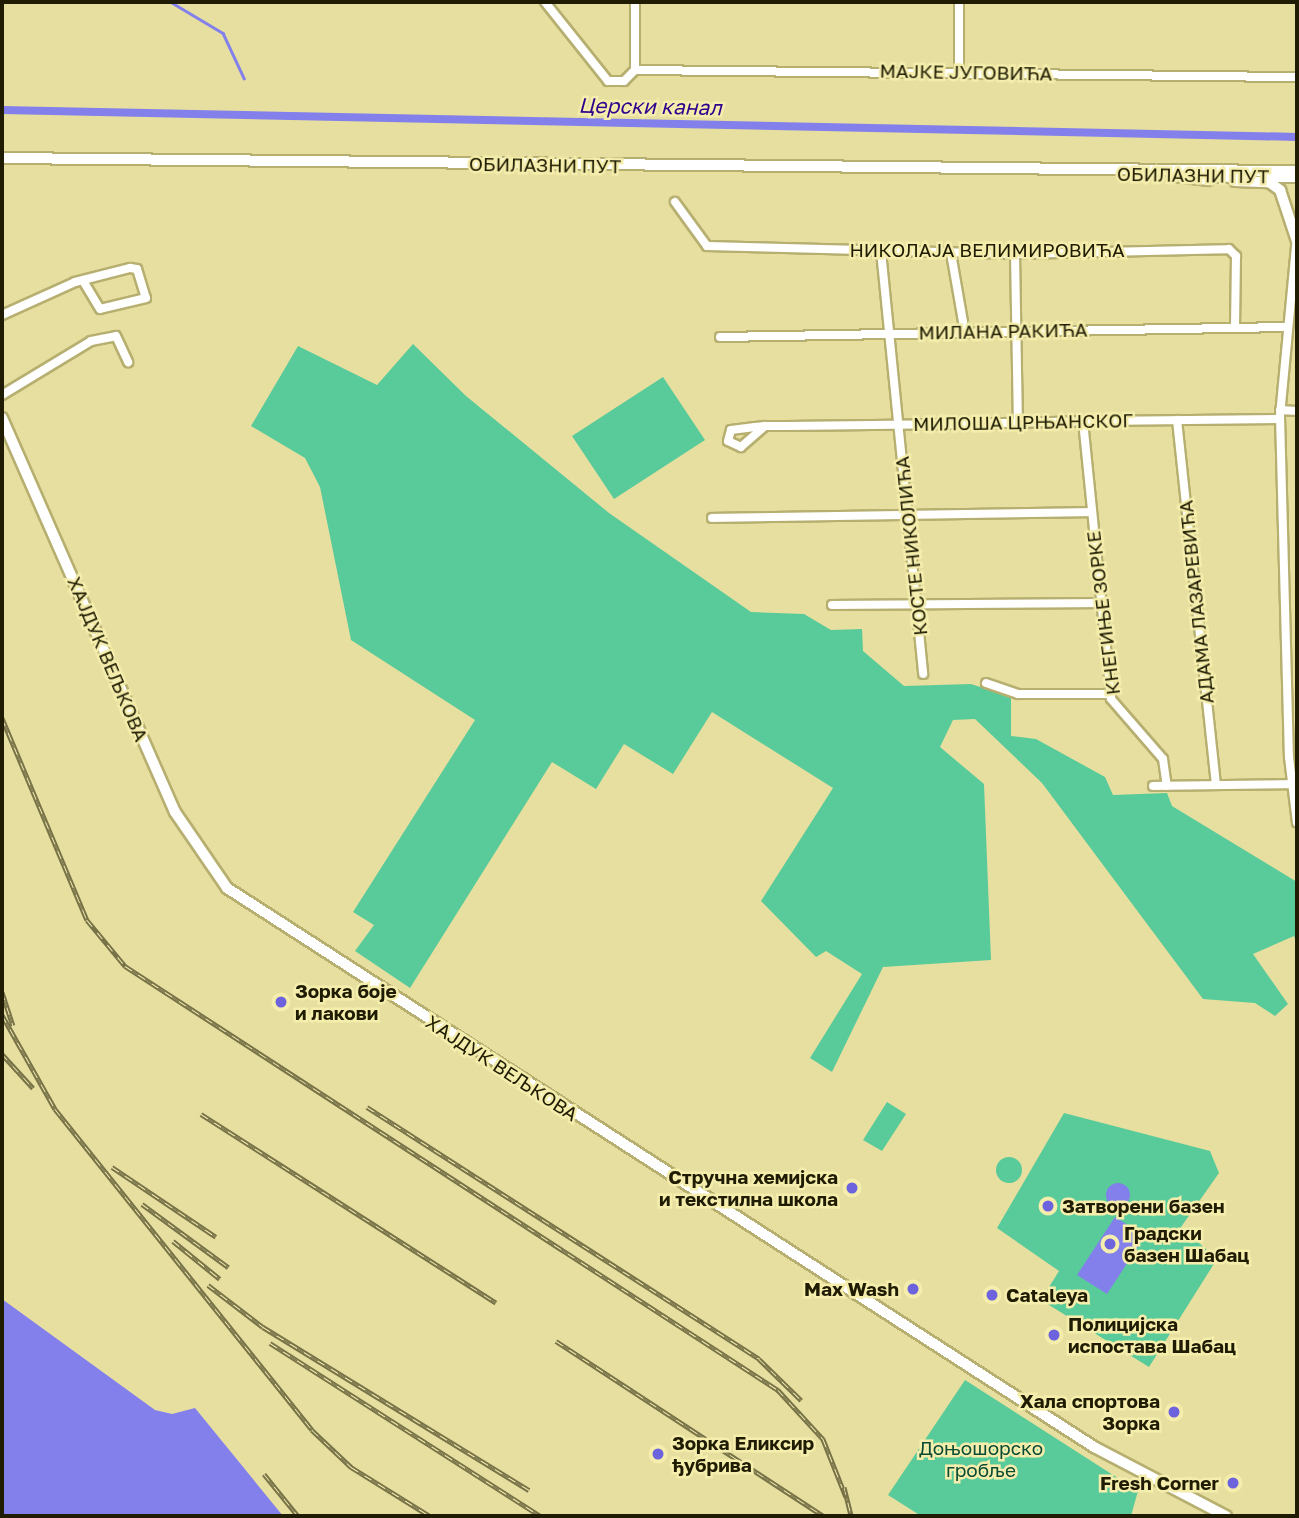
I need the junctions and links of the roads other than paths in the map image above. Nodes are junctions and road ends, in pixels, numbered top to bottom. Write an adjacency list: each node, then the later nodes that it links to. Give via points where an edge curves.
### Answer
1 (545, 2): 4 (street, МАЈКЕ ЈУГОВИЋА, via 608,81 624,81)
2 (635, 2): 4 (street)
3 (959, 2): 5 (street)
4 (635, 70): 5 (street, МАЈКЕ ЈУГОВИЋА)
5 (959, 72): 6 (street, МАЈКЕ ЈУГОВИЋА)
6 (1297, 76)
7 (2, 158): 9 (main road, ОБИЛАЗНИ ПУТ)
8 (1297, 171): 9 (main road, ОБИЛАЗНИ ПУТ)
9 (1089, 172): 10 (main road, ОБИЛАЗНИ ПУТ)
10 (1175, 176): 11 (main road, ОБИЛАЗНИ ПУТ); 13 (main road, via 1271,184 1285,198)
11 (1297, 177)
12 (675, 202): 14 (street, НИКОЛАЈА ВЕЛИМИРОВИЋА, via 704,245)
13 (1297, 238): 19 (street)
14 (881, 251): 15 (street, НИКОЛАЈА ВЕЛИМИРОВИЋА); 23 (street, КОСТЕ НИКОЛИЋА)
15 (951, 253): 16 (street, НИКОЛАЈА ВЕЛИМИРОВИЋА); 25 (street)
16 (1015, 254): 22 (street, НИКОЛАЈА ВЕЛИМИРОВИЋА, via 1232,250); 24 (street)
17 (84, 282): 17 (street, via 100,309 146,298 134,268); 18 (street)
18 (2, 315)
19 (1287, 316): 20 (street); 21 (street)
20 (1297, 316)
21 (1287, 327): 22 (street, МИЛАНА РАКИЋА); 30 (street)
22 (1235, 328): 24 (street, МИЛАНА РАКИЋА)
23 (889, 332): 25 (street, МИЛАНА РАКИЋА); 26 (street, МИЛАНА РАКИЋА); 35 (street, КОСТЕ НИКОЛИЋА)
24 (1016, 332): 25 (street, МИЛАНА РАКИЋА); 34 (street)
25 (965, 333)
26 (720, 337)
27 (128, 362): 28 (street, via 116,336 91,341)
28 (2, 395)
29 (1297, 411): 30 (street, МИЛОША ЦРЊАНСКОГ)
30 (1280, 415): 32 (street, МИЛОША ЦРЊАНСКОГ); 46 (street)
31 (2, 418): 51 (main road, ХАЈДУК ВЕЉКОВА, via 174,812 227,888 1084,1441)
32 (1177, 420): 33 (street, МИЛОША ЦРЊАНСКОГ); 47 (street, АДАМА ЛАЗАРЕВИЋА)
33 (1083, 421): 34 (street, МИЛОША ЦРЊАНСКОГ); 37 (street, КНЕГИЊЕ ЗОРКЕ)
34 (1018, 422): 35 (street, МИЛОША ЦРЊАНСКОГ)
35 (899, 425): 36 (street, МИЛОША ЦРЊАНСКОГ); 38 (street, КОСТЕ НИКОЛИЋА)
36 (765, 426)
37 (1092, 512): 38 (street); 40 (street, КНЕГИЊЕ ЗОРКЕ)
38 (909, 514): 39 (street); 42 (street, КОСТЕ НИКОЛИЋА)
39 (712, 518)
40 (1101, 603): 42 (street); 45 (street, КНЕГИЊЕ ЗОРКЕ)
41 (832, 605): 42 (street)
42 (917, 605): 43 (street, КОСТЕ НИКОЛИЋА)
43 (923, 674)
44 (986, 683): 45 (street, via 1018,694)
45 (1110, 694): 49 (street, КНЕГИЊЕ ЗОРКЕ, via 1163,759)
46 (1294, 784): 47 (street); 50 (street)
47 (1216, 785): 49 (street)
48 (1153, 786): 49 (street)
49 (1167, 786)
50 (1297, 823)
51 (1226, 1516)

